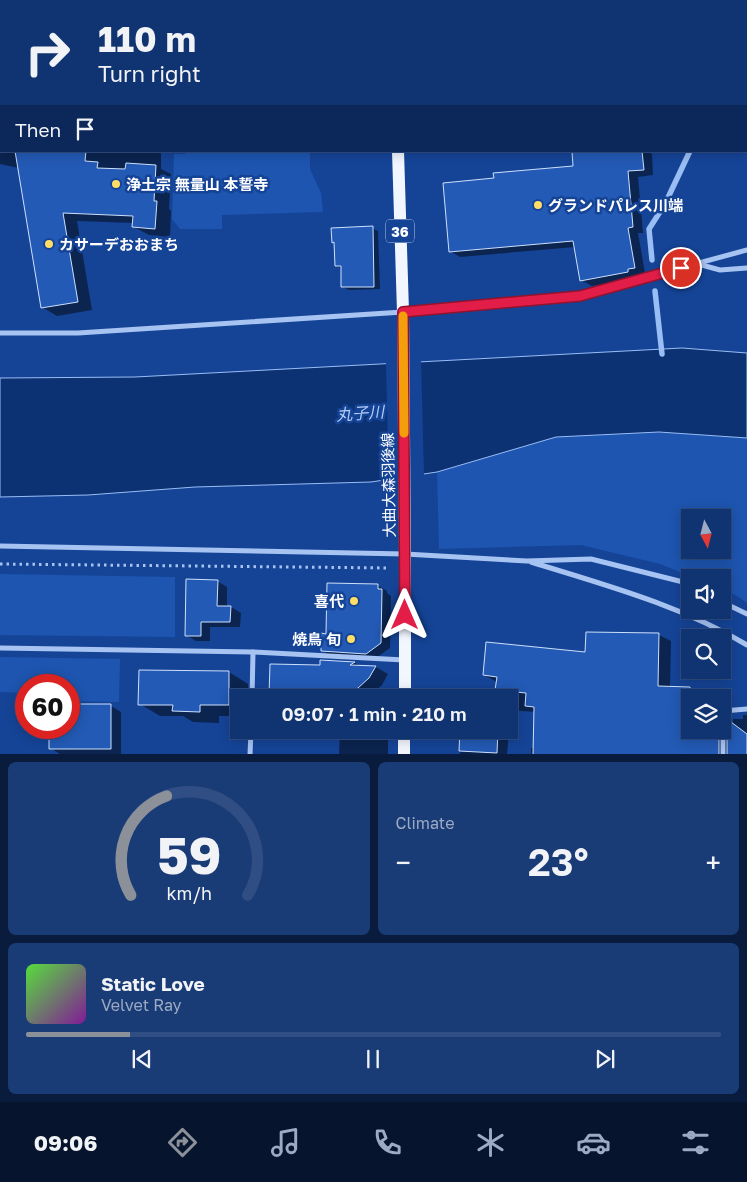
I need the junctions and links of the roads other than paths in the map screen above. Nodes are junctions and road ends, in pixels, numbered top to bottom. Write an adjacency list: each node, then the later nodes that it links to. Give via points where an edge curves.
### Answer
1 (0, 0): 2 (street)
2 (0, 6)
3 (398, 152): 7 (main road, 大曲大森羽後線 / 36)
4 (747, 250): 5 (street)
5 (698, 264): 6 (street, via 720,270); 7 (street, via 580,296)
6 (747, 268)
7 (403, 312): 8 (street, via 78,333); 10 (main road, 大曲大森羽後線 / 36)
8 (0, 333)
9 (0, 546): 10 (street)
10 (405, 554): 11 (street); 18 (main road, 大曲大森羽後線 / 36)
11 (527, 561): 12 (street, via 591,559); 15 (street, via 680,610)
12 (681, 582)
13 (731, 606): 14 (street)
14 (747, 614)
15 (747, 645)
16 (0, 648): 17 (street)
17 (253, 652): 18 (street); 19 (street)
18 (405, 660): 20 (main road, 大曲大森羽後線 / 36)
19 (252, 689)
20 (405, 689)
21 (747, 709): 26 (street, via 723,711)
22 (251, 739): 24 (street)
23 (404, 739): 25 (main road)
24 (250, 754)
25 (404, 754)
26 (722, 754)

